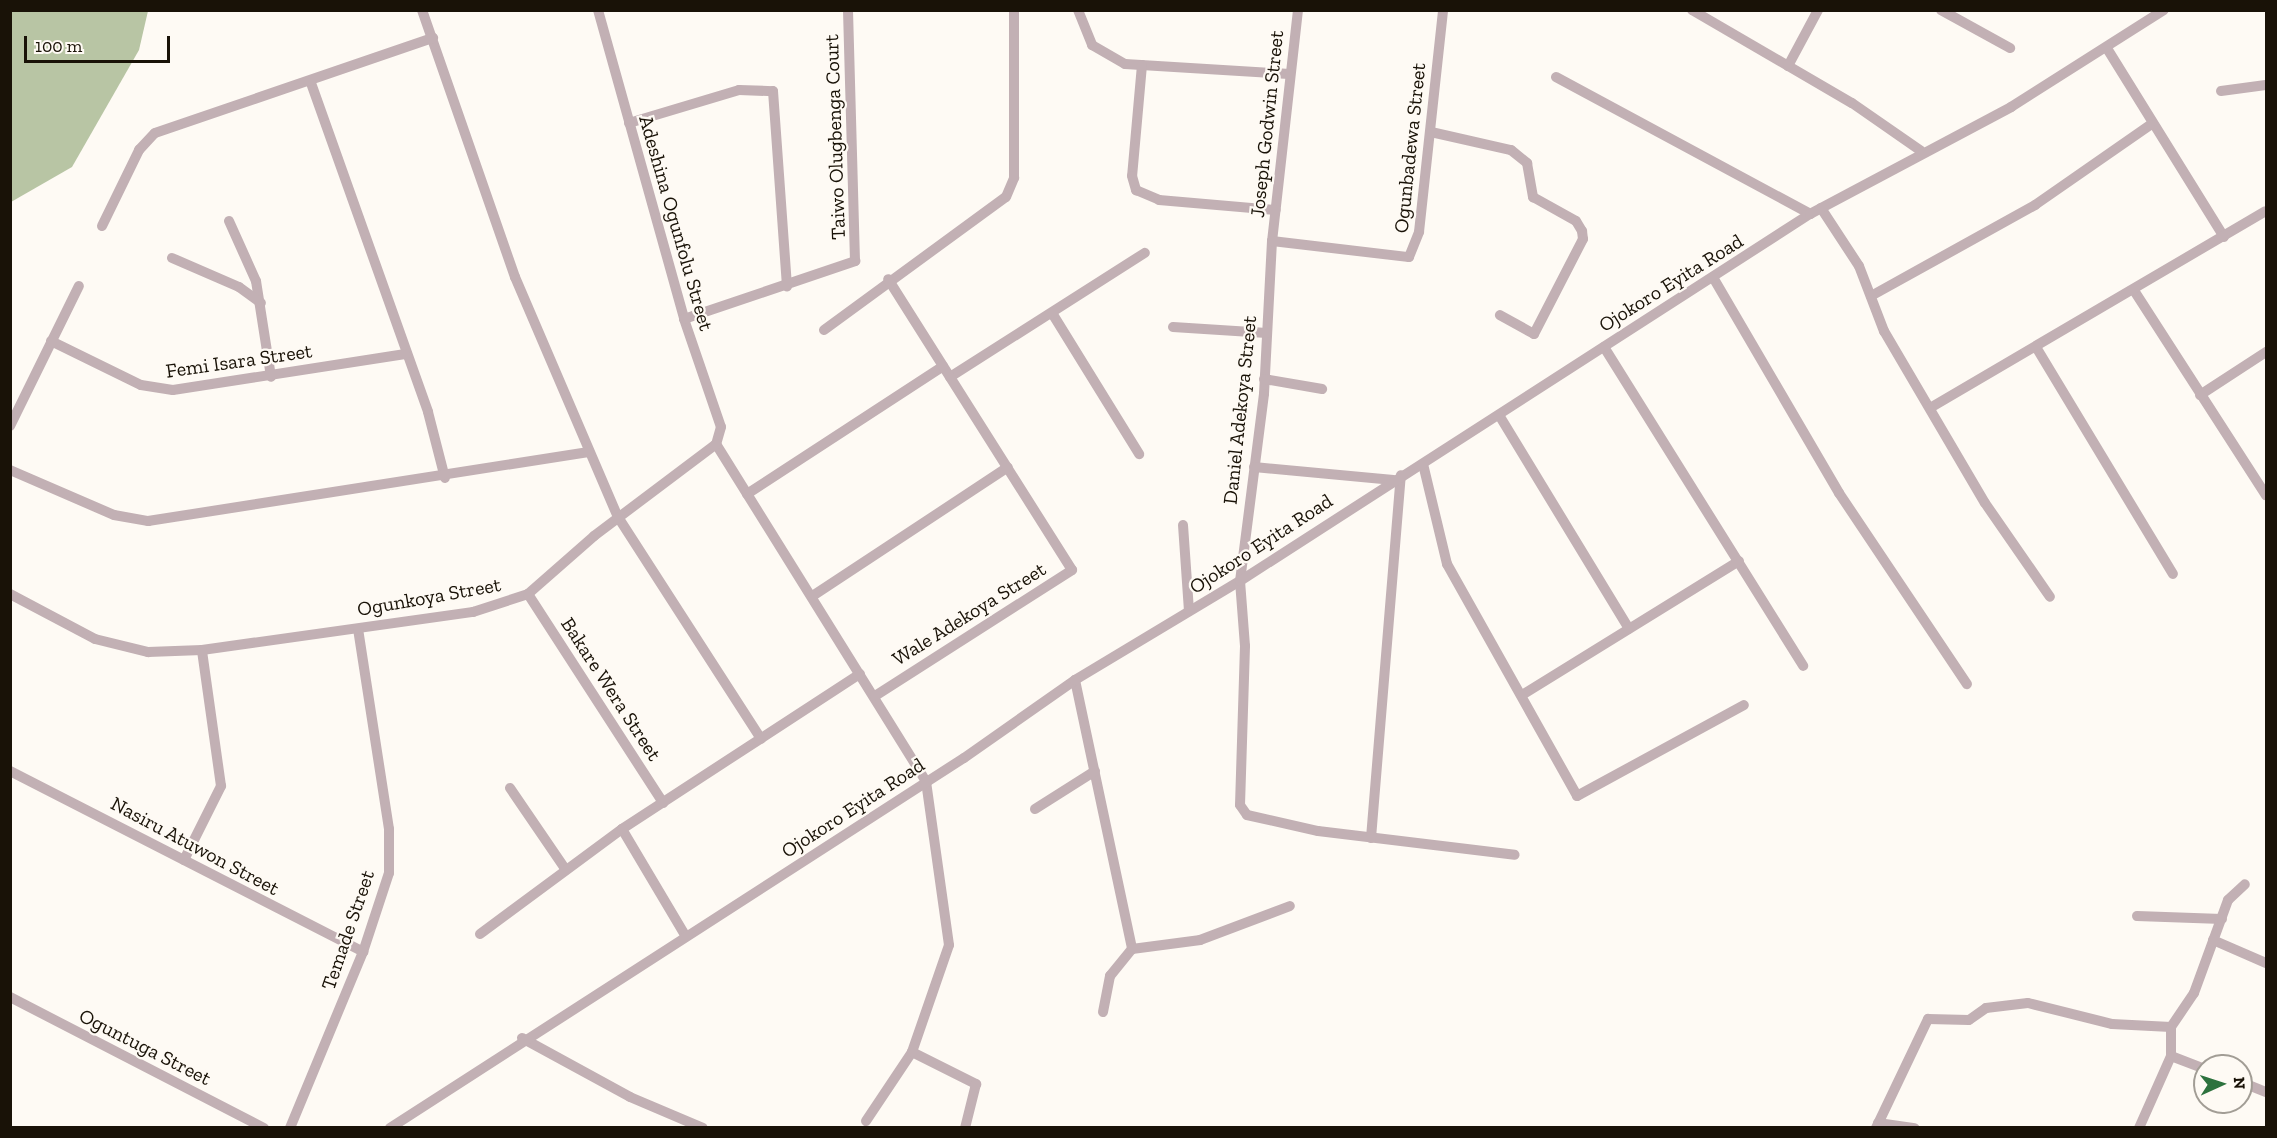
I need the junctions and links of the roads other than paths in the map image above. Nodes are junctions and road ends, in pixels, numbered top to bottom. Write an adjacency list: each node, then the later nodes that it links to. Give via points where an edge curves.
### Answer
1 (422, 10): 12 (street)
2 (598, 10): 22 (street, Adeshina Ogunfolu Street)
3 (848, 10): 39 (street, Taiwo Olugbenga Court, via 858,254 844,266)
4 (1014, 10): 36 (street, via 1011,188 1006,197)
5 (1078, 10): 15 (street, via 1092,45 1125,64)
6 (1298, 10): 17 (street, Joseph Godwin Street)
7 (1443, 10): 24 (street, Ogunbadewa Street)
8 (1692, 10): 16 (street)
9 (1818, 10): 16 (street)
10 (1941, 10): 13 (street)
11 (2164, 10): 14 (street, Ojokoro Eyita Road)
12 (433, 38): 19 (street); 64 (street, via 515,277)
13 (2010, 48)
14 (2108, 50): 23 (street); 25 (street, Ojokoro Eyita Road, via 2011,107)
15 (1142, 65): 17 (street); 27 (street, via 1132,176 1136,190 1159,200)
16 (1788, 66): 25 (street)
17 (1290, 74): 27 (street, Joseph Godwin Street)
18 (1556, 77): 29 (street)
19 (311, 82): 31 (street, via 155,133 124,176); 53 (street)
20 (2266, 85): 21 (street)
21 (2221, 91)
22 (629, 123): 39 (street, via 739,90 773,91); 45 (street, Adeshina Ogunfolu Street)
23 (2150, 125): 32 (street); 41 (street, via 2036,204)
24 (1431, 132): 33 (street, Ogunbadewa Street, via 1417,245 1409,257); 44 (street, via 1511,150 1527,163 1533,197 1576,222 1582,231 1583,239 1534,334)
25 (1921, 151): 26 (street, Ojokoro Eyita Road)
26 (1821, 208): 29 (street, Ojokoro Eyita Road); 41 (street, via 1859,266)
27 (1276, 210): 33 (street, Joseph Godwin Street)
28 (2266, 211): 32 (street)
29 (1810, 214): 37 (street, Ojokoro Eyita Road)
30 (229, 221): 42 (street)
31 (102, 226)
32 (2224, 237): 40 (street)
33 (1272, 242): 48 (street, Daniel Adekoya Street)
34 (1145, 253): 43 (street)
35 (172, 258): 42 (street, via 239,287)
36 (888, 279): 47 (street); 54 (street)
37 (1714, 279): 50 (street, Ojokoro Eyita Road); 90 (street, via 1839,493)
38 (79, 286): 49 (street)
39 (787, 286): 45 (street, Taiwo Olugbenga Court)
40 (2135, 292): 51 (street); 59 (street)
41 (1871, 296): 60 (street, via 1884,331)
42 (261, 303): 55 (street)
43 (1052, 313): 56 (street); 65 (street)
44 (1500, 315)
45 (684, 319): 63 (street, Adeshina Ogunfolu Street, via 721,427)
46 (1173, 327): 48 (street)
47 (824, 330)
48 (1267, 333): 57 (street, Daniel Adekoya Street)
49 (51, 340): 55 (street, Femi Isara Street, via 157,389); 62 (street)
50 (1604, 347): 61 (street, Ojokoro Eyita Road); 76 (street)
51 (2036, 347): 60 (street); 77 (street)
52 (2266, 352): 59 (street)
53 (405, 354): 55 (street, Femi Isara Street); 71 (street, via 428,412)
54 (943, 366): 56 (street); 72 (street)
55 (271, 377)
56 (950, 377): 68 (street)
57 (1264, 379): 58 (street); 67 (street, Daniel Adekoya Street)
58 (1322, 389)
59 (2200, 395): 73 (street)
60 (1930, 408): 82 (street, via 1985,503)
61 (1499, 415): 66 (street, Ojokoro Eyita Road); 85 (street)
62 (10, 426)
63 (716, 444): 72 (street); 74 (street, Ogunkoya Street)
64 (589, 452): 71 (street); 74 (street)
65 (1139, 454)
66 (1423, 464): 70 (street, Ojokoro Eyita Road); 91 (street, via 1447,564)
67 (1254, 466): 70 (street); 78 (street, Daniel Adekoya Street)
68 (1008, 467): 81 (street); 92 (street, Wale Adekoya Street, via 1072,570)
69 (10, 470): 71 (street, via 114,514 148,521)
70 (1397, 477): 78 (street, Ojokoro Eyita Road); 102 (street)
71 (445, 478)
72 (747, 494): 81 (street)
73 (2266, 495)
74 (618, 517): 80 (street, Ogunkoya Street); 94 (street)
75 (1183, 525): 83 (street)
76 (1738, 561): 85 (street); 87 (street)
77 (2173, 574)
78 (1240, 581): 83 (street, Ojokoro Eyita Road); 102 (street, Daniel Adekoya Street, via 1243,812)
79 (10, 594): 86 (street, Ogunkoya Street, via 118,647)
80 (528, 594): 84 (street, Ogunkoya Street, via 473,612); 99 (street, Bakare Wera Street)
81 (814, 595): 88 (street)
82 (2050, 597)
83 (1189, 611): 89 (street, Ojokoro Eyita Road)
84 (358, 629): 86 (street, Ogunkoya Street); 114 (street, Temade Street, via 390,849 389,873)
85 (1629, 629): 91 (street)
86 (202, 650): 104 (street, via 221,786)
87 (1803, 666)
88 (860, 674): 92 (street); 94 (street)
89 (1075, 680): 96 (street); 97 (street, Ojokoro Eyita Road)
90 (1967, 684)
91 (1522, 695): 93 (street, via 1578,797)
92 (875, 696): 97 (street)
93 (1744, 705)
94 (761, 739): 99 (street)
95 (10, 771): 104 (street, Nasiru Atuwon Street)
96 (1095, 771): 100 (street); 113 (street)
97 (926, 781): 111 (street, Ojokoro Eyita Road); 120 (street, via 948,945)
98 (510, 788): 105 (street)
99 (663, 803): 101 (street)
100 (1035, 809)
101 (622, 829): 105 (street); 111 (street)
102 (1371, 838): 103 (street)
103 (1515, 855)
104 (184, 860): 114 (street, Nasiru Atuwon Street)
105 (566, 870): 110 (street)
106 (2245, 884): 109 (street, via 2228,900)
107 (1290, 906): 113 (street, via 1200,940)
108 (2137, 915): 109 (street)
109 (2222, 919): 112 (street)
110 (480, 934)
111 (685, 935): 119 (street, Ojokoro Eyita Road)
112 (2212, 940): 115 (street); 118 (street, via 2193,993)
113 (1131, 949): 117 (street, via 1110,976)
114 (363, 952): 126 (street, Temade Street)
115 (2266, 963)
116 (10, 997): 125 (street, Oguntuga Street)
117 (1103, 1012)
118 (2171, 1027): 121 (street); 124 (street, via 2112,1024 2028,1003 1986,1008 1969,1020 1928,1019)
119 (522, 1038): 127 (street, Ojokoro Eyita Road); 128 (street, via 630,1097)
120 (912, 1052): 123 (street); 129 (street, via 976,1084)
121 (2171, 1056): 122 (street); 131 (street)
122 (2193, 1064)
123 (866, 1121)
124 (1877, 1125): 130 (street)
125 (264, 1128)
126 (290, 1128)
127 (390, 1128)
128 (703, 1128)
129 (965, 1128)
130 (1916, 1128)
131 (2139, 1128)

